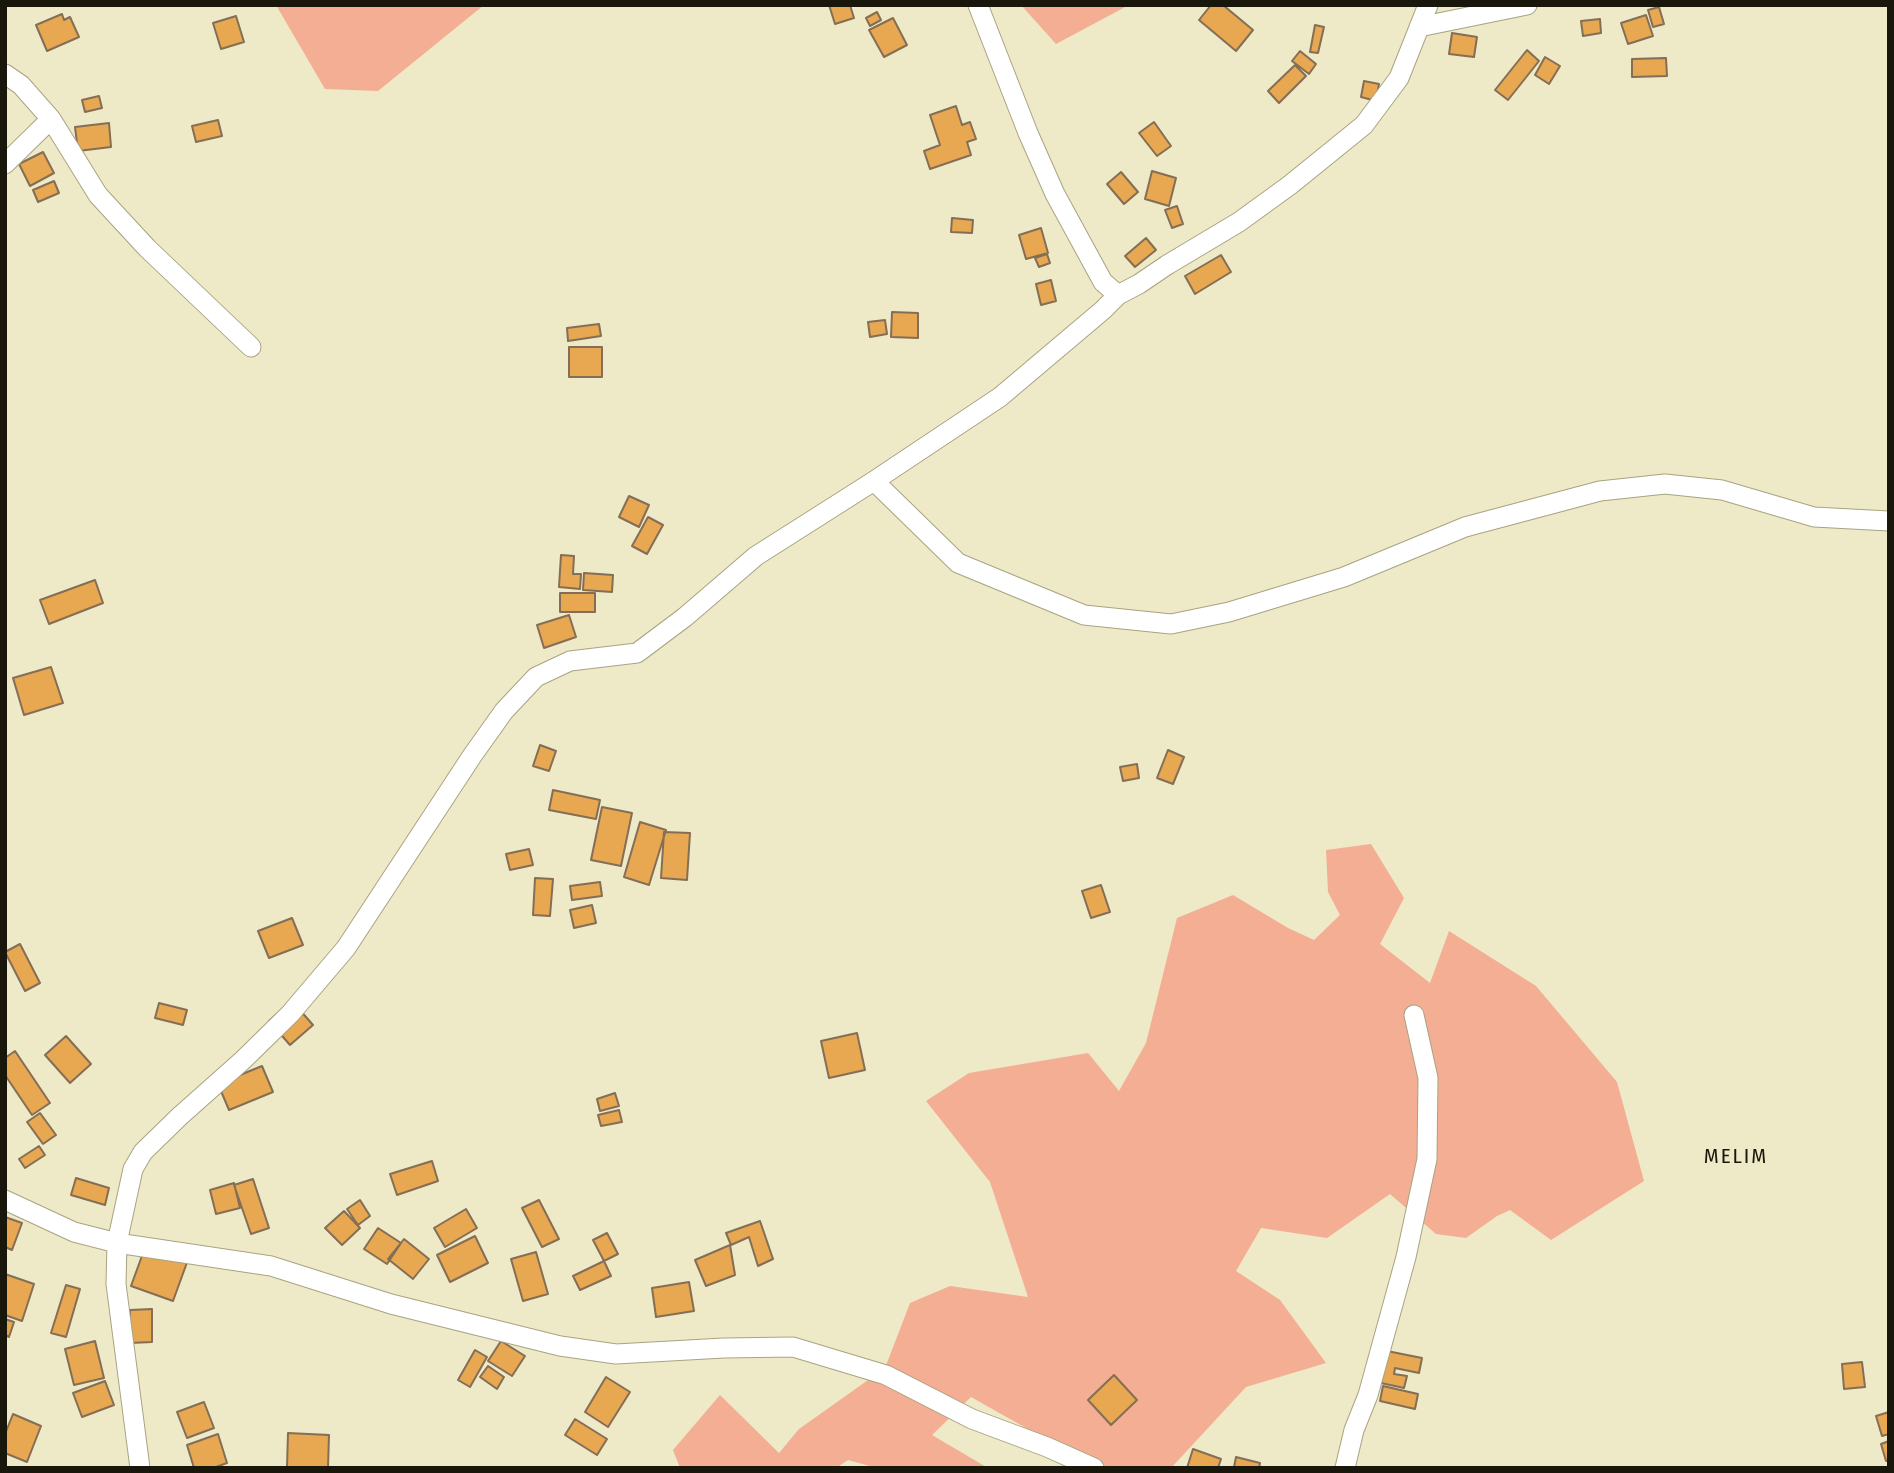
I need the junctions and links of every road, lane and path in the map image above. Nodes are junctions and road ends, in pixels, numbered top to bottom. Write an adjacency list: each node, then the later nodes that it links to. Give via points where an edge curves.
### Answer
1 (978, 5): 8 (street, via 1055,194 1103,282)
2 (1428, 5): 4 (street)
3 (1527, 5): 4 (street)
4 (1419, 27): 8 (street, via 1399,78 1364,125 1239,222)
5 (5, 74): 6 (street, via 21,85)
6 (51, 120): 7 (street); 9 (street, via 98,195)
7 (5, 164)
8 (1118, 295): 10 (street, via 1000,397)
9 (251, 347)
10 (874, 481): 11 (street, via 958,563 1084,615 1171,624 1230,612 1345,577 1465,527 1600,491 1665,484 1722,490 1814,517); 14 (street, via 756,556 637,653 570,661 536,677 472,756 346,948 290,1014 143,1152 133,1170)
11 (1889, 522)
12 (1414, 1015): 17 (street, via 1428,1078 1427,1159 1406,1257)
13 (5, 1200): 14 (street, via 74,1232)
14 (117, 1243): 15 (street, via 116,1284); 16 (street, via 271,1266 391,1304 560,1346 616,1354 793,1347 886,1375 972,1419)
15 (140, 1468)
16 (1094, 1468)
17 (1345, 1468)

